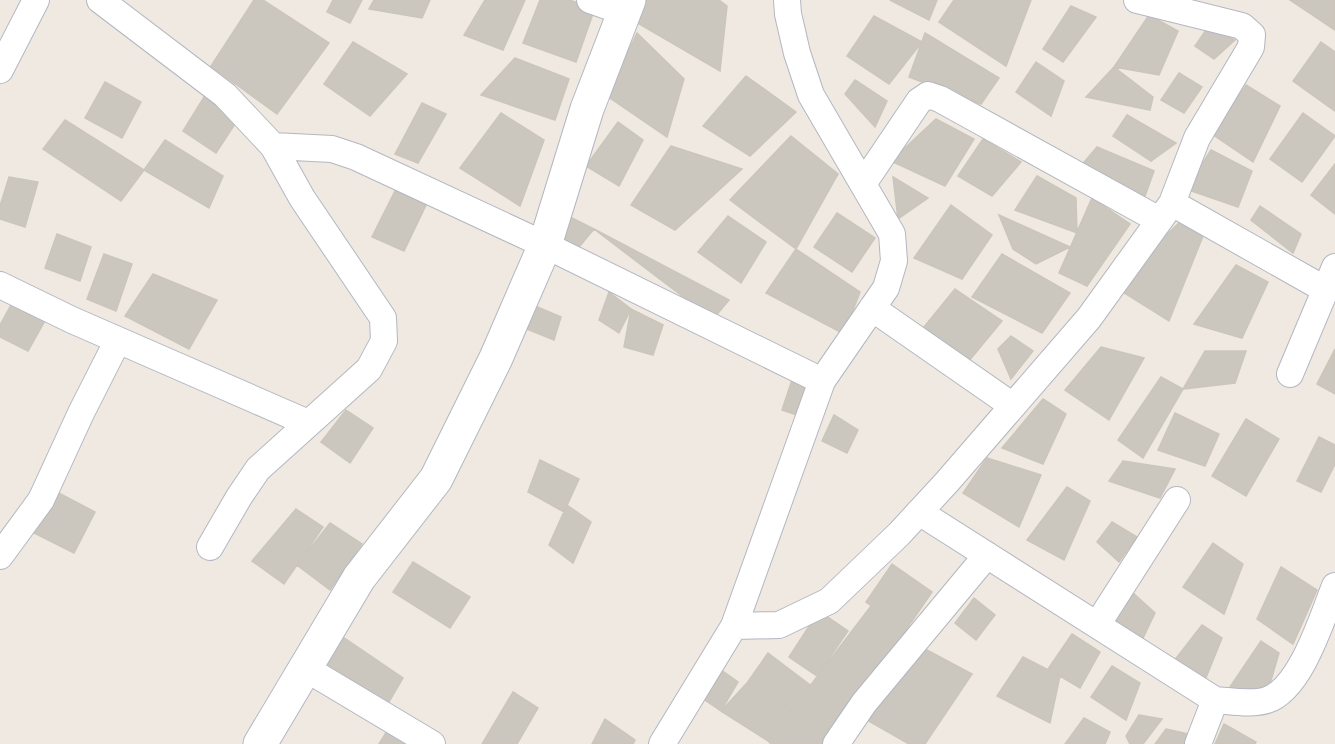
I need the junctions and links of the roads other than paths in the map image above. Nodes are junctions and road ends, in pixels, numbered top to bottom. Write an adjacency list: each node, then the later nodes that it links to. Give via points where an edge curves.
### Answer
1 (36, 0): 7 (street)
2 (100, 0): 8 (street, via 225,95)
3 (590, 0): 6 (street)
4 (787, 0): 9 (street, via 797,52 811,95)
5 (1137, 0): 10 (street, via 1242,26 1252,35 1251,47 1197,138)
6 (626, 6): 11 (street, via 587,109)
7 (0, 70)
8 (273, 146): 11 (street, via 332,149 356,157); 19 (street, via 302,198 383,318 384,341 369,369)
9 (863, 184): 10 (street, via 919,101 928,95); 14 (street, via 892,234 894,261 886,288)
10 (1166, 212): 12 (street); 18 (street, via 1089,318)
11 (545, 245): 17 (street); 28 (street, via 496,358 436,479 359,578)
12 (1331, 278): 16 (street)
13 (0, 285): 15 (street)
14 (872, 308): 17 (street); 18 (street)
15 (118, 340): 19 (street); 24 (street, via 41,500)
16 (1290, 374)
17 (822, 381): 27 (street)
18 (1013, 406): 21 (street)
19 (308, 423): 22 (street, via 258,469)
20 (1177, 500): 26 (street)
21 (920, 512): 23 (street); 27 (street, via 829,602 779,625)
22 (210, 547)
23 (987, 555): 26 (street); 33 (street, via 864,703)
24 (0, 556)
25 (1335, 586): 29 (street, via 1296,676 1280,694 1265,701)
26 (1097, 625): 29 (street)
27 (734, 626): 32 (street)
28 (305, 668): 30 (street); 31 (street)
29 (1215, 700): 34 (street)
30 (260, 744)
31 (432, 744)
32 (662, 744)
33 (836, 744)
34 (1198, 744)

